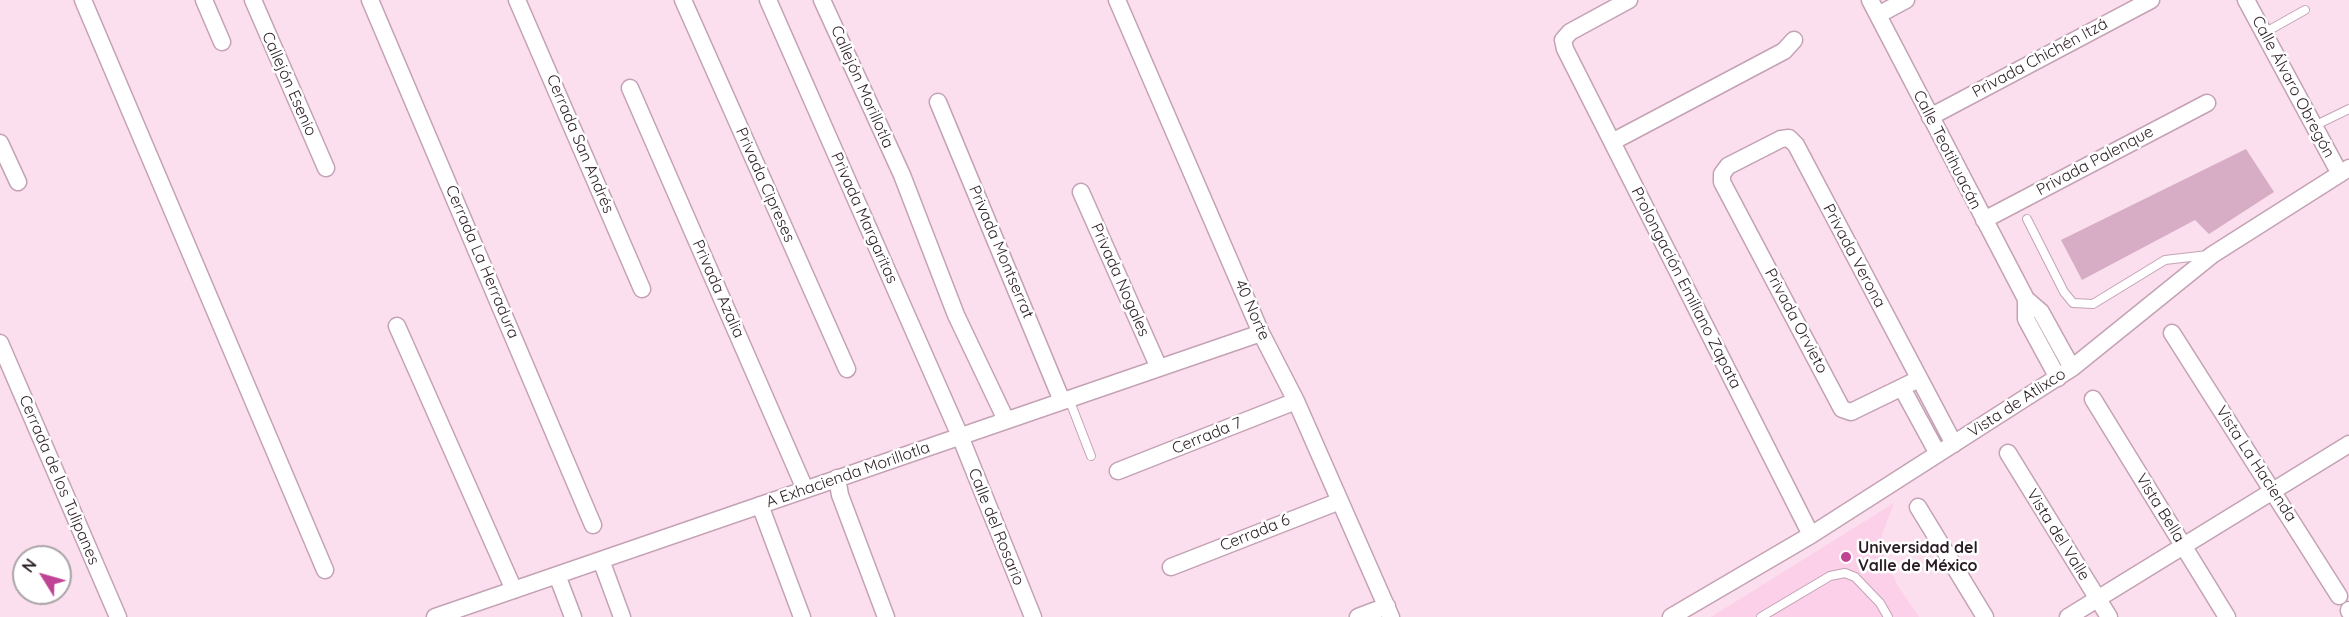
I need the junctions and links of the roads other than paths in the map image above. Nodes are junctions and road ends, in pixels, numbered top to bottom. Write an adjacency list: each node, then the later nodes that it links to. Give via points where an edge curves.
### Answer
1 (83, 0): 69 (street)
2 (204, 0): 18 (street)
3 (253, 0): 27 (street, Callejón Esenio)
4 (370, 0): 64 (street, Cerrada La Herradura)
5 (517, 0): 35 (street, Cerrada San Andrés)
6 (683, 0): 43 (street, Privada Cipreses)
7 (768, 0): 51 (street, Privada Margaritas)
8 (822, 0): 50 (street, Callejón Morillotla, via 902,175 956,315)
9 (1117, 0): 38 (street, 40 Norte)
10 (1629, 0): 25 (street, Prolongación Emiliano Zapata, via 1570,32 1563,40)
11 (1906, 0): 14 (street)
12 (2151, 0): 23 (street, Privada Chichén Itzá)
13 (2246, 0): 16 (street, Calle Álvaro Obregón)
14 (1874, 7): 23 (street, Calle Teotihuacán)
15 (2305, 10): 16 (lane)
16 (2264, 33): 24 (street, Calle Álvaro Obregón)
17 (1794, 40): 25 (street, via 1784,51)
18 (222, 42)
19 (630, 88): 59 (street, Privada Azalia)
20 (938, 102): 48 (street, Privada Montserrat)
21 (2206, 103): 33 (street, Privada Palenque)
22 (2349, 109): 24 (lane)
23 (1930, 117): 33 (street, Calle Teotihuacán)
24 (2314, 126): 28 (street, Calle Álvaro Obregón)
25 (1612, 142): 65 (street, Prolongación Emiliano Zapata)
26 (0, 143): 30 (street)
27 (326, 168)
28 (2344, 171): 34 (street, Vista de Atlixco)
29 (1722, 174): 45 (street, Privada Verona, via 1728,166 1790,138); 46 (street, Privada Orvieto, via 1722,182 1842,409 1851,412)
30 (18, 182)
31 (1081, 192): 41 (street, Privada Nogales)
32 (2028, 219): 34 (lane, via 2073,303 2092,304 2165,260)
33 (1984, 220): 36 (street, Calle Teotihuacán)
34 (2212, 255): 42 (street, Vista de Atlixco)
35 (642, 289)
36 (2026, 299): 42 (street, Calle Teotihuacán, via 2041,312); 44 (street, Calle Teotihuacán, via 2026,319)
37 (397, 326): 71 (street)
38 (1261, 333): 41 (street, A Exhacienda Morillotla); 49 (street, 40 Norte)
39 (2172, 333): 60 (street, Vista La Hacienda)
40 (0, 343): 76 (street, Cerrada de los Tulipanes)
41 (1159, 368): 48 (street, A Exhacienda Morillotla)
42 (2072, 368): 44 (street, Vista de Atlixco)
43 (847, 369)
44 (2058, 378): 52 (street, Vista de Atlixco)
45 (1919, 379): 46 (street, Privada Orvieto); 52 (street, Privada Verona)
46 (1902, 388): 55 (street)
47 (2093, 399): 66 (street, Vista Bella)
48 (1066, 400): 50 (street, A Exhacienda Morillotla); 56 (lane)
49 (1296, 401): 57 (street, Cerrada 7); 61 (street, 40 Norte)
50 (1006, 420): 51 (street, A Exhacienda Morillotla)
51 (960, 436): 58 (street, A Exhacienda Morillotla); 81 (street, Calle del Rosario)
52 (1954, 444): 55 (street, Vista de Atlixco)
53 (2349, 444): 60 (street)
54 (2008, 453): 73 (street, Vista del Valle)
55 (1938, 454): 65 (street, Vista de Atlixco)
56 (1091, 456)
57 (1118, 471)
58 (837, 478): 59 (street, A Exhacienda Morillotla); 80 (street)
59 (805, 489): 62 (street, A Exhacienda Morillotla)
60 (2273, 491): 66 (street); 72 (street, Vista La Hacienda)
61 (1340, 501): 68 (street, Cerrada 6); 74 (street, 40 Norte)
62 (760, 505): 67 (street, A Exhacienda Morillotla); 79 (street)
63 (1918, 507): 86 (street)
64 (593, 525)
65 (1811, 534): 83 (street, Vista de Atlixco)
66 (2183, 546): 73 (street); 89 (street, Vista Bella)
67 (601, 560): 70 (street, A Exhacienda Morillotla); 78 (street)
68 (1171, 567)
69 (325, 570)
70 (557, 575): 71 (street, A Exhacienda Morillotla); 77 (street)
71 (514, 590): 75 (street, A Exhacienda Morillotla)
72 (2339, 596)
73 (2097, 599): 87 (street); 88 (street, Vista del Valle)
74 (1389, 612): 82 (street)
75 (443, 616)
76 (118, 617)
77 (573, 617)
78 (622, 617)
79 (802, 617)
80 (886, 617)
81 (1033, 617)
82 (1358, 617)
83 (1671, 617)
84 (1761, 617): 85 (lane, via 1830,576 1845,573 1880,603)
85 (1888, 617)
86 (1985, 617)
87 (2068, 617)
88 (2109, 617)
89 (2227, 617)

